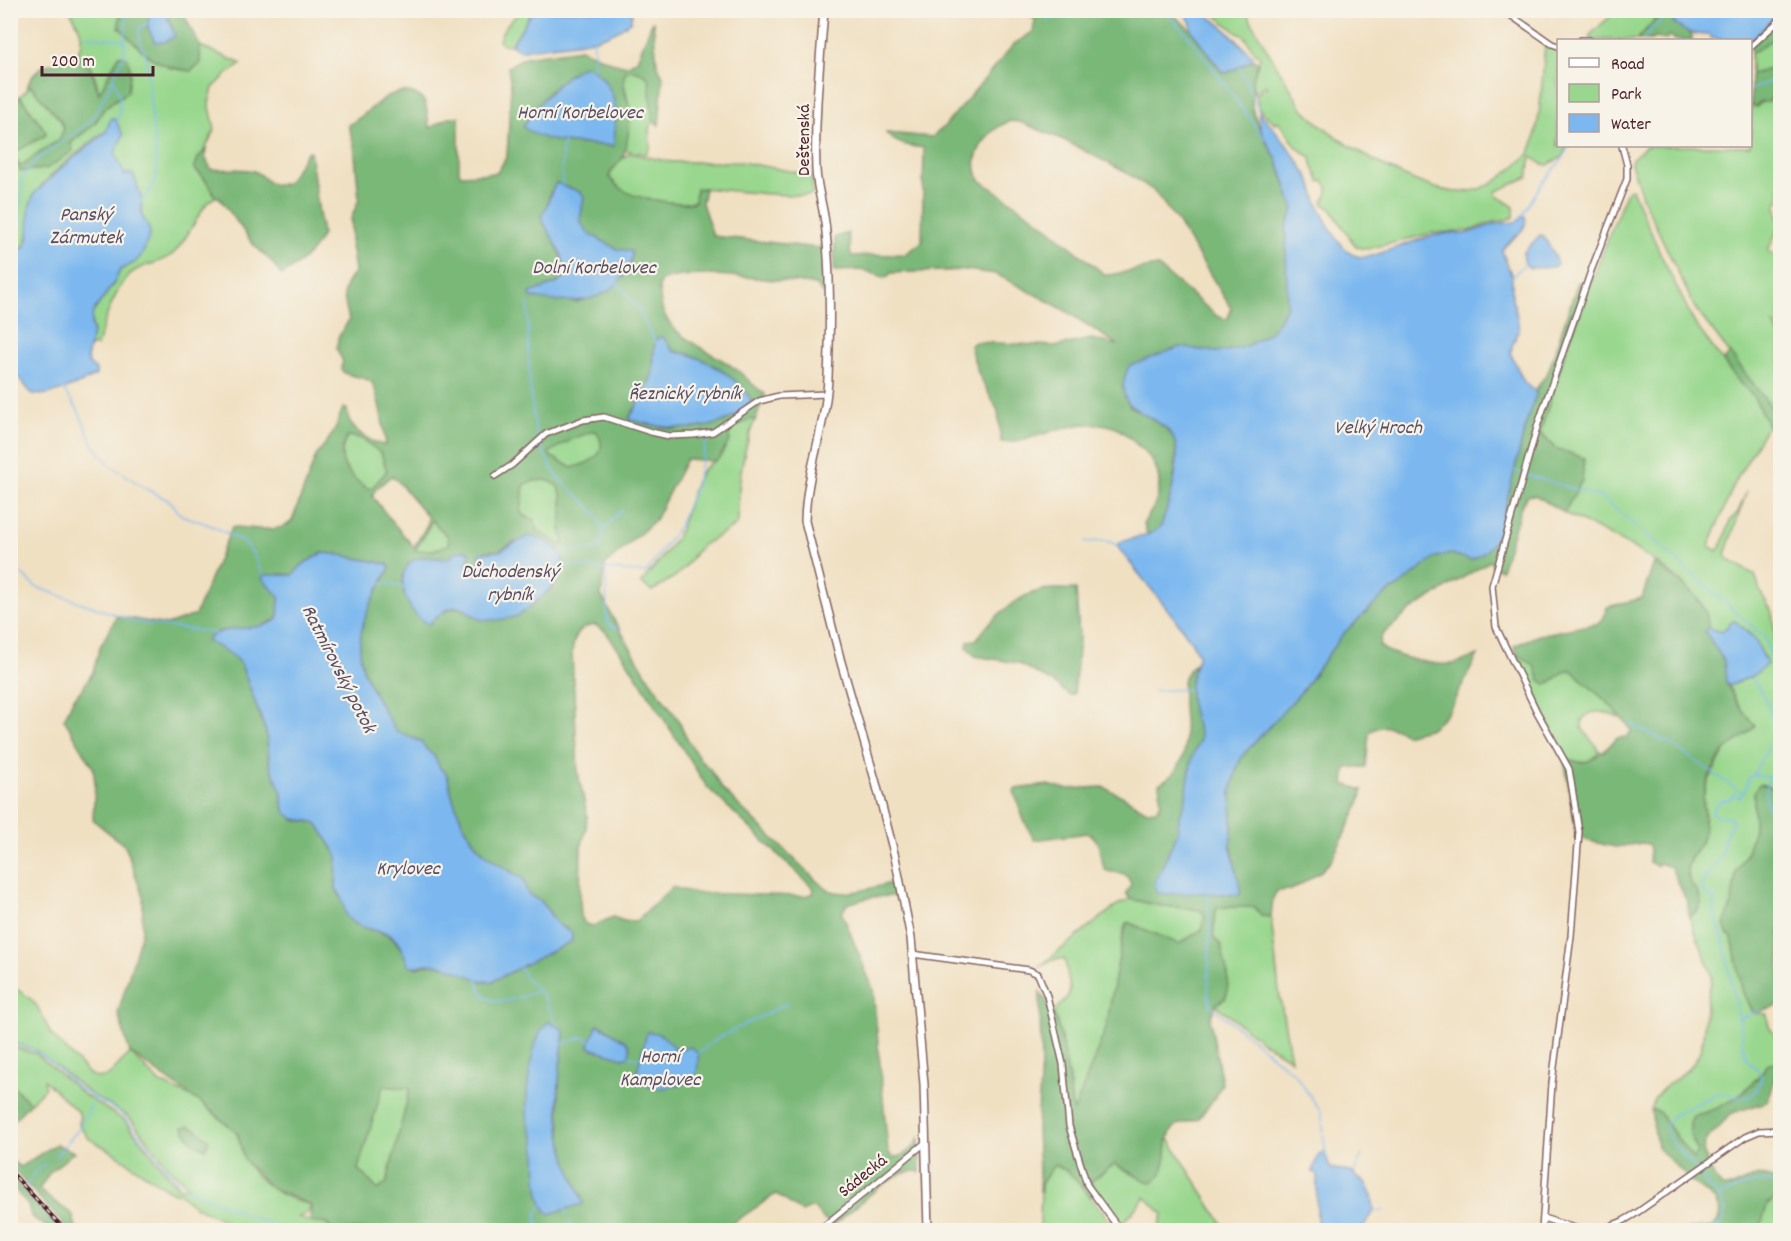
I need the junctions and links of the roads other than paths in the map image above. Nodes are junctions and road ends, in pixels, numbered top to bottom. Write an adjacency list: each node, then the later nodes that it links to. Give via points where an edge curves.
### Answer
1 (824, 10): 7 (main road, Deštenská, via 816,173 829,268)
2 (1503, 10): 5 (street)
3 (1780, 20): 4 (street)
4 (1752, 45)
5 (1557, 46)
6 (1622, 147): 12 (street, via 1627,179 1538,424 1492,586 1496,627 1569,769 1579,832 1571,936 1552,1083)
7 (826, 394): 8 (street, via 759,401 713,432 694,435 669,436 604,417 583,420 546,435); 9 (main road, Deštenská, via 805,500 805,521 895,858)
8 (495, 476)
9 (912, 954): 11 (main road, Deštenská, via 924,1084); 15 (street, via 1038,974 1063,1064 1069,1126 1087,1185)
10 (1780, 1130): 12 (street, via 1759,1131 1745,1137 1635,1214 1608,1227 1581,1230)
11 (925, 1143): 13 (street, Sádecká); 14 (main road, Deštenská)
12 (1543, 1218): 16 (street)
13 (819, 1230)
14 (928, 1230)
15 (1120, 1230)
16 (1542, 1230)

